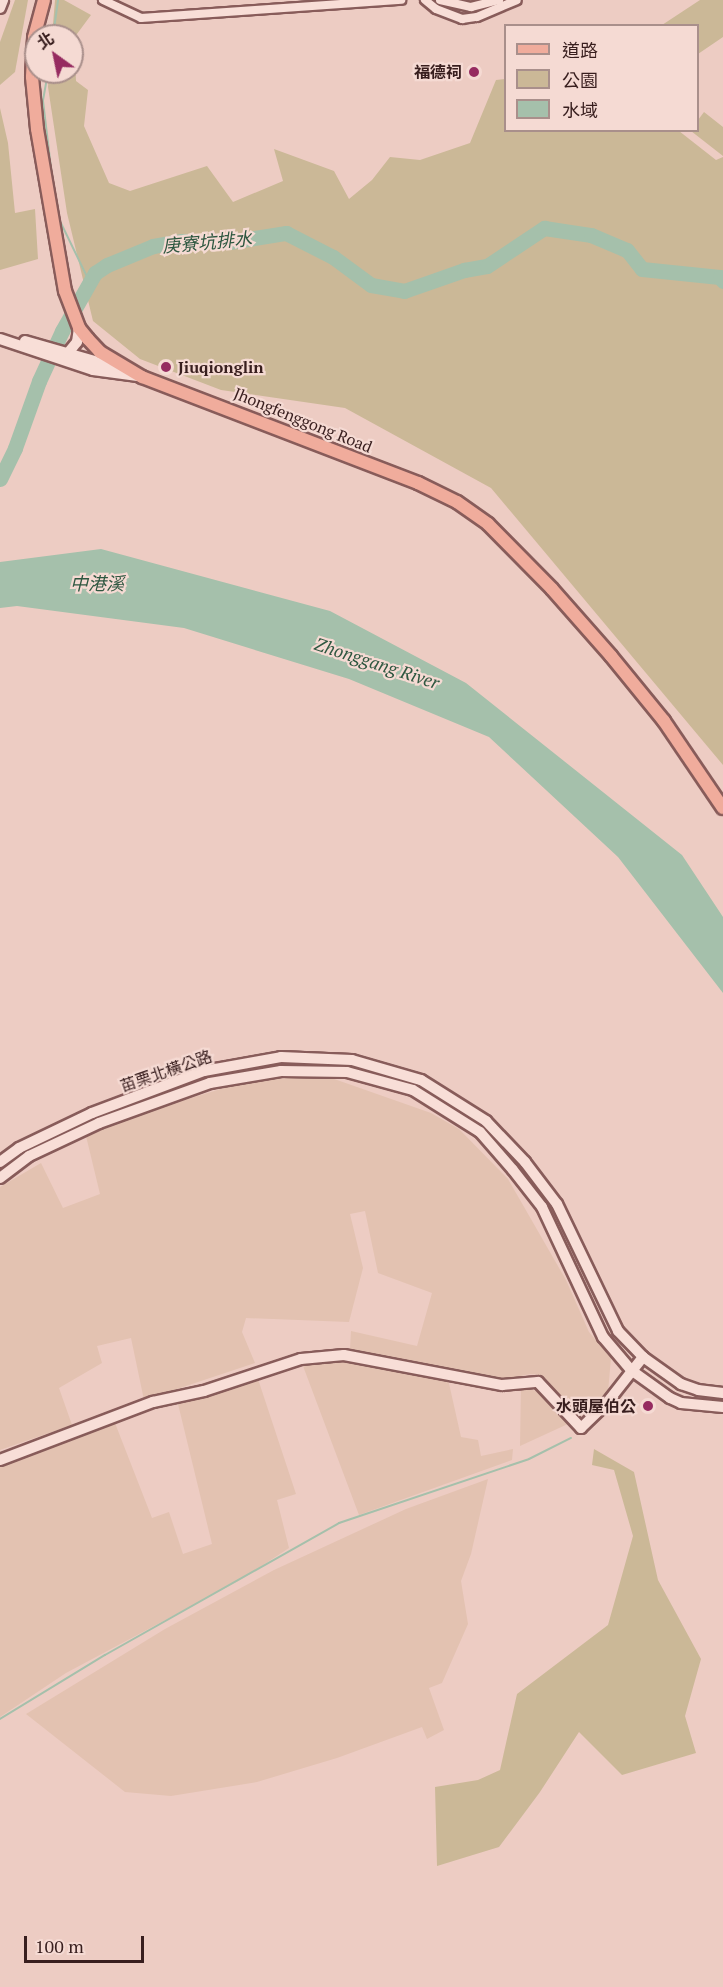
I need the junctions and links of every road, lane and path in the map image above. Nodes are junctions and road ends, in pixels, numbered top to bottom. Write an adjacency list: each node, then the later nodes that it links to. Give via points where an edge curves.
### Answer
1 (3, 0): 9 (main road)
2 (44, 0): 10 (main road, Jhongfenggong Road, via 34,38 32,77 37,129 65,291)
3 (104, 0): 4 (street, via 141,18)
4 (401, 0)
5 (426, 0): 8 (street, via 436,9 462,19 477,17)
6 (440, 0): 7 (street, via 471,7)
7 (499, 0)
8 (517, 0)
9 (0, 8)
10 (78, 326): 12 (main road, via 77,342); 13 (main road, Jhongfenggong Road, via 100,352)
11 (0, 337): 12 (main road)
12 (62, 354): 13 (main road)
13 (137, 374): 14 (main road, Jhongfenggong Road, via 418,483 457,502 488,524 552,589 617,664 664,721)
14 (723, 808)
15 (0, 1162): 17 (main road, 苗栗北橫公路, via 19,1148 93,1113 204,1071 281,1057 352,1060 421,1080 486,1121 525,1162 557,1204 618,1330)
16 (0, 1178): 18 (main road, 苗栗北橫公路, via 30,1156 99,1123 210,1083 282,1071 347,1072 413,1090 480,1132 528,1189 542,1207 603,1337)
17 (643, 1357): 18 (main road); 19 (main road, 苗栗北橫公路, via 681,1383)
18 (631, 1370): 20 (main road, 苗栗北橫公路, via 681,1403); 21 (main road, via 606,1404 581,1428 538,1382 502,1385 344,1355 301,1359 204,1391 153,1402)
19 (723, 1393)
20 (723, 1407)
21 (0, 1460)

